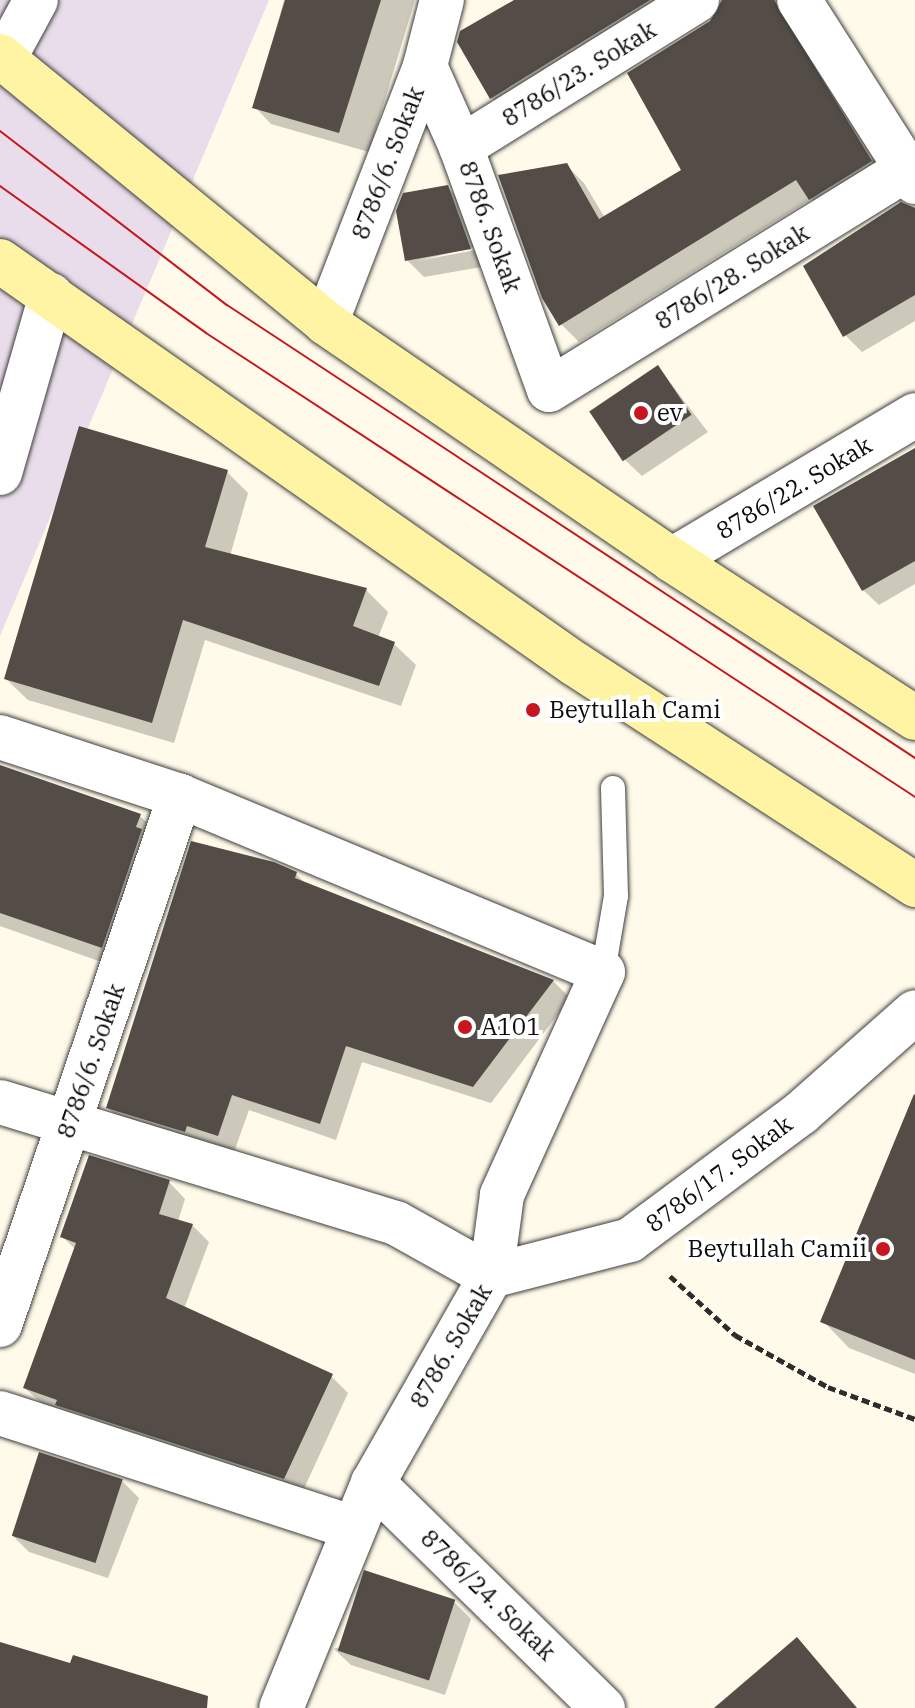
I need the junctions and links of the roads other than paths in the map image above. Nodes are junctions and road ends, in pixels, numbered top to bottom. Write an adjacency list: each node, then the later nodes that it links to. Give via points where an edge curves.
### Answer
1 (36, 0): 5 (street)
2 (442, 0): 6 (street, 8786/6. Sokak)
3 (697, 0): 7 (street, 8786/23. Sokak)
4 (799, 0): 8 (street)
5 (2, 58): 11 (street)
6 (425, 66): 7 (street, 8786. Sokak); 11 (street, 8786/6. Sokak)
7 (461, 147): 12 (street, 8786. Sokak)
8 (912, 172): 12 (street, 8786/28. Sokak)
9 (0, 261): 10 (street)
10 (51, 295): 14 (street); 20 (street, via 575,664)
11 (326, 323): 15 (street)
12 (549, 390)
13 (915, 415): 15 (street, 8786/22. Sokak)
14 (0, 473)
15 (672, 560): 16 (street)
16 (907, 704)
17 (0, 737): 19 (street)
18 (613, 788): 21 (lane, 8786. Sokak, via 616,896)
19 (180, 796): 21 (street); 24 (street, 8786/6. Sokak)
20 (915, 885)
21 (603, 972): 25 (street, 8786. Sokak, via 502,1195)
22 (915, 1012): 25 (street, 8786/17. Sokak, via 801,1113 630,1240)
23 (0, 1102): 24 (street)
24 (70, 1127): 25 (street, via 396,1223); 26 (street, 8786/6. Sokak)
25 (491, 1276): 28 (street, 8786. Sokak)
26 (0, 1325)
27 (0, 1413): 29 (street)
28 (373, 1483): 29 (street, 8786. Sokak); 31 (street, 8786/24. Sokak)
29 (354, 1528): 30 (street, 8786. Sokak)
30 (281, 1708)
31 (603, 1708)

